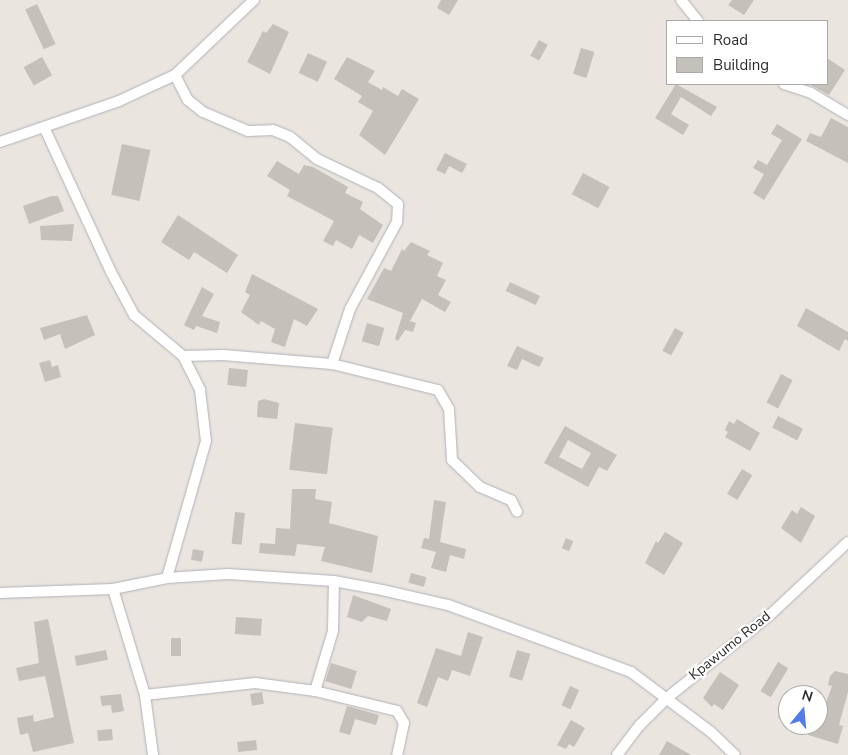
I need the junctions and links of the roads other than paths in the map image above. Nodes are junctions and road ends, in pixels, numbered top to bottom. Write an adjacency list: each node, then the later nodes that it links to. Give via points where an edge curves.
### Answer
1 (254, 0): 4 (street)
2 (681, 0): 3 (street)
3 (697, 20)
4 (175, 75): 7 (street, via 120,101); 10 (street, via 188,100 203,112 248,131 273,130 290,137 317,159 378,188 398,204 397,222 350,309)
5 (787, 85): 6 (street, via 811,93)
6 (848, 115)
7 (44, 127): 8 (street); 9 (street, via 111,272 134,314)
8 (0, 142)
9 (183, 356): 10 (street, via 222,355); 13 (street, via 200,390 206,441)
10 (332, 364): 11 (street, via 438,390 449,409 452,460 480,487 511,500)
11 (517, 512)
12 (848, 542): 19 (street, Kpawumo Road, via 770,615)
13 (167, 578): 14 (street, via 228,574); 15 (street)
14 (334, 581): 17 (street, via 333,630); 19 (street, via 448,605 631,672)
15 (113, 589): 16 (street); 18 (street)
16 (0, 593)
17 (315, 691): 18 (street, via 255,683); 21 (street, via 397,712 404,723)
18 (145, 695): 20 (street)
19 (667, 698): 22 (street, Kpawumo Road); 23 (street)
20 (153, 755)
21 (397, 755)
22 (617, 755)
23 (735, 755)

